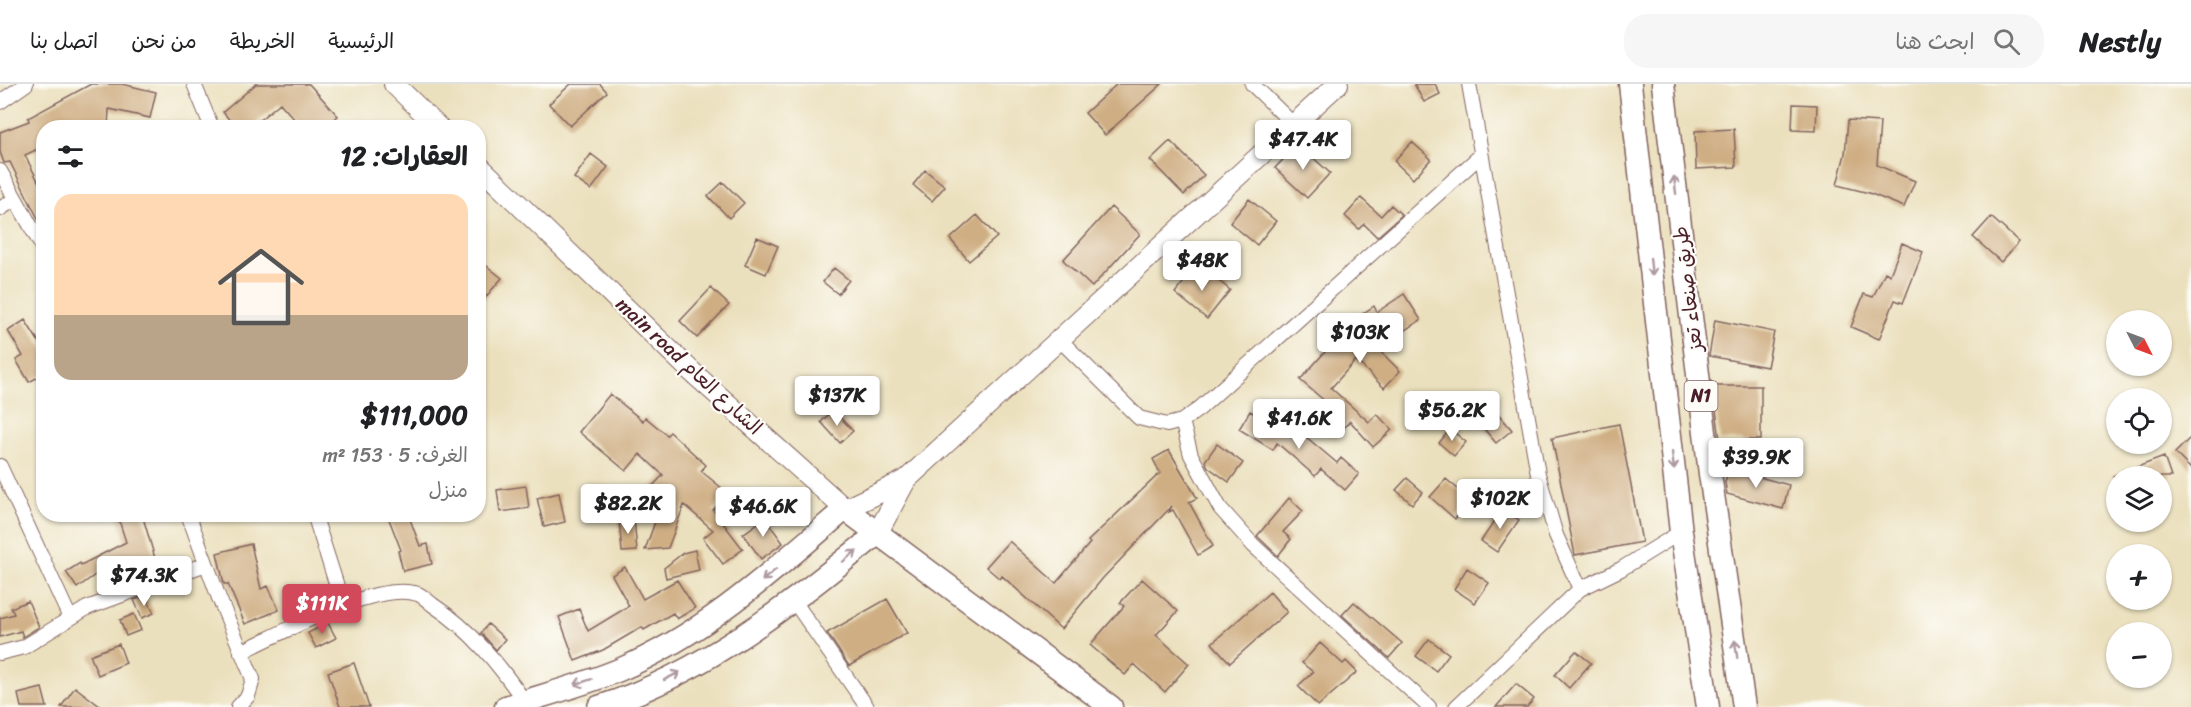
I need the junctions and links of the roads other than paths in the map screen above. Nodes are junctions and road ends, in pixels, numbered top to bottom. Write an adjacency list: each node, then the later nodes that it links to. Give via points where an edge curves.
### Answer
1 (26, 84): 9 (street)
2 (194, 84): 10 (street)
3 (394, 84): 11 (main road)
4 (1252, 84): 12 (street)
5 (1338, 84): 12 (main road)
6 (1469, 84): 13 (street)
7 (1630, 84): 26 (highway, طريق صنعاء تعز / N1, one-way to 26)
8 (1663, 84): 45 (highway, طريق صنعاء تعز / N1, one-way to 8, via 1710,474)
9 (0, 102)
10 (209, 120)
11 (431, 120)
12 (1294, 125): 19 (main road)
13 (1480, 156): 20 (street); 29 (street, via 1538,474 1557,536)
14 (0, 171): 16 (street)
15 (486, 173): 23 (main road, main road الشارع العام, via 691,371)
16 (15, 199): 17 (street); 18 (street)
17 (0, 209)
18 (36, 236)
19 (1059, 339): 20 (street, via 1139,418 1167,425); 22 (main road)
20 (1182, 421): 42 (street, via 1191,455 1220,508 1253,545)
21 (0, 466): 32 (street)
22 (906, 480): 23 (main road); 27 (main road)
23 (844, 509): 27 (highway, main road الشارع العام); 35 (highway, one-way to 35, via 768,576 701,626)
24 (191, 522): 28 (street)
25 (317, 522): 31 (street)
26 (1681, 532): 29 (street); 44 (highway, طريق صنعاء تعز / N1)
27 (877, 534): 30 (highway, one-way to 27); 41 (highway, main road الشارع العام)
28 (206, 564): 32 (street, via 87,608); 33 (street)
29 (1580, 589): 43 (street)
30 (794, 601): 36 (highway, one-way to 30, via 720,652); 40 (street)
31 (343, 605): 33 (street); 37 (street, via 380,593 417,594 459,622 505,672)
32 (70, 618): 34 (street, via 24,647)
33 (241, 652): 38 (street, via 253,679 248,696)
34 (0, 653)
35 (620, 670): 36 (highway); 37 (highway, one-way to 37)
36 (631, 697): 39 (highway)
37 (515, 704)
38 (238, 707)
39 (599, 707)
40 (867, 707)
41 (1111, 707)
42 (1429, 707)
43 (1456, 707)
44 (1708, 707)
45 (1744, 707)

